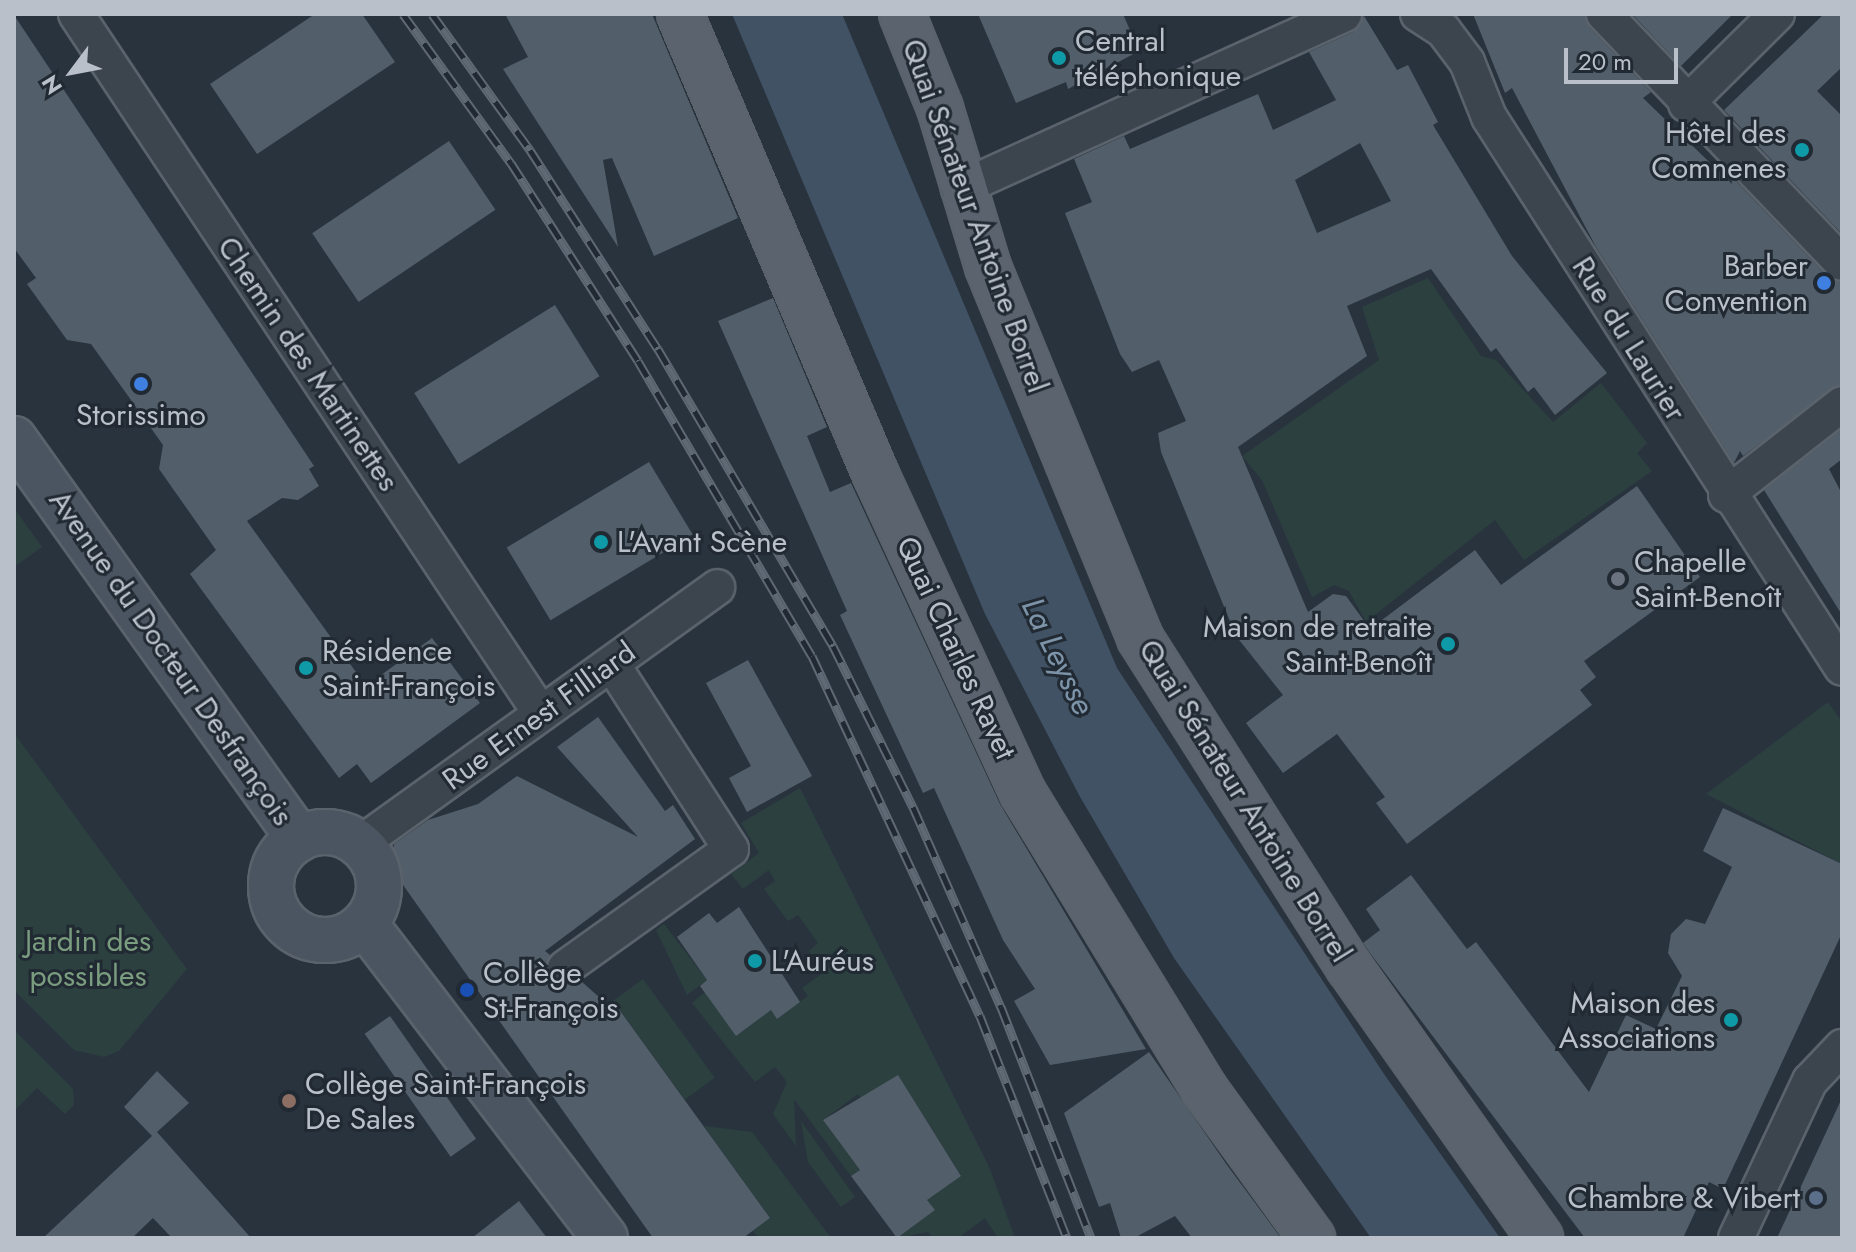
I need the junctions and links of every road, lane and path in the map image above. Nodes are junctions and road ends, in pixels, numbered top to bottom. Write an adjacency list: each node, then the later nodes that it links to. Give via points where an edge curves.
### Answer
1 (76, 14): 17 (street, Chemin des Martinettes)
2 (680, 14): 24 (main road, Quai Charles Ravet, via 876,475 1023,793 1205,1090)
3 (902, 14): 9 (main road, Quai Sénateur Antoine Borrel, via 940,108)
4 (1344, 14): 9 (street)
5 (1418, 14): 13 (street, Rue du Laurier, via 1443,30 1467,62 1489,117)
6 (1604, 14): 8 (street)
7 (1777, 14): 8 (street)
8 (1690, 98): 10 (street)
9 (959, 189): 25 (main road, Quai Sénateur Antoine Borrel, via 1140,638 1349,967)
10 (1842, 263)
11 (1842, 404): 13 (street)
12 (14, 439): 18 (main road, Avenue du Docteur Desfrançois)
13 (1726, 495): 16 (street, Rue du Laurier)
14 (717, 587): 15 (street, Rue Ernest Filliard)
15 (612, 664): 17 (street, Rue Ernest Filliard); 21 (street, via 731,849)
16 (1842, 668)
17 (541, 714): 19 (street, Rue Ernest Filliard)
18 (299, 839): 19 (main road, via 333,832); 20 (main road, via 275,866 271,886 278,914 301,935 326,941)
19 (360, 844): 20 (main road, via 379,880 378,899)
20 (365, 924): 23 (main road)
21 (565, 968)
22 (1842, 1047): 26 (street, via 1810,1081)
23 (605, 1238)
24 (1312, 1238)
25 (1540, 1238)
26 (1736, 1238)

